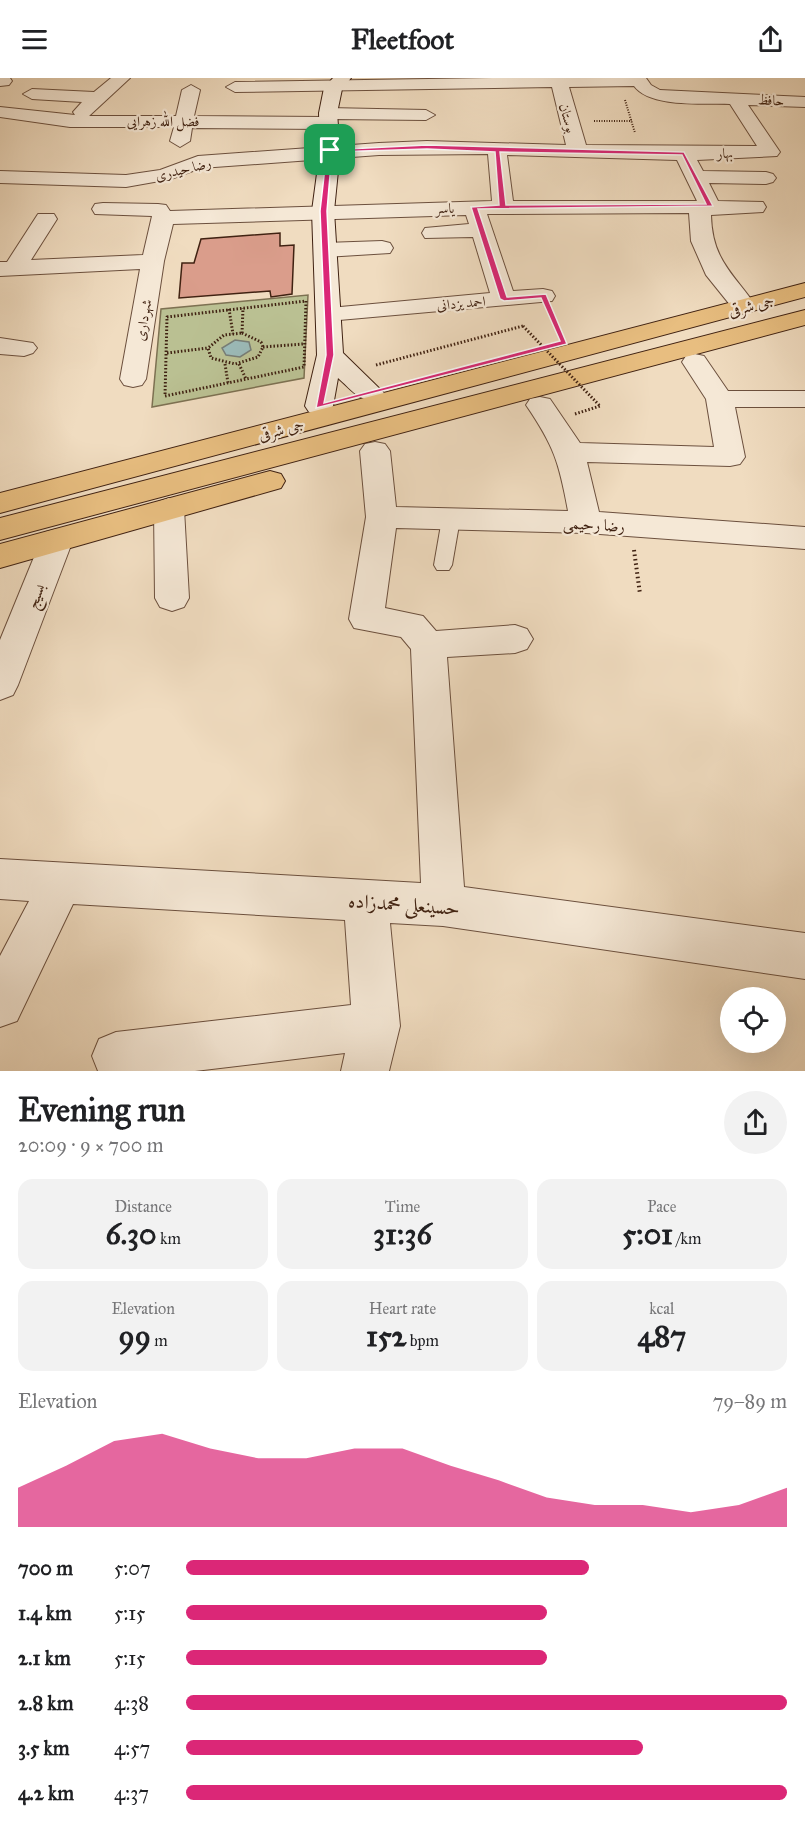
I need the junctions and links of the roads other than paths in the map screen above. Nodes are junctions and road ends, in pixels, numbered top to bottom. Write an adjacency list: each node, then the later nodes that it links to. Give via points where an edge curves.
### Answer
1 (44, 78): 9 (street)
2 (121, 78): 10 (street)
3 (638, 80): 6 (street); 11 (street, حافظ, via 657,95)
4 (512, 81): 5 (street); 6 (street)
5 (338, 83): 7 (street); 17 (street)
6 (559, 83): 15 (street, بوستان)
7 (235, 87)
8 (192, 90): 19 (street)
9 (32, 94): 10 (street); 14 (street)
10 (100, 98): 18 (street)
11 (735, 98): 12 (street, حافظ); 23 (street, بهار, via 770,152)
12 (805, 102)
13 (542, 105): 15 (street)
14 (1, 109): 18 (street, فضل الله زهرایی)
15 (567, 113): 22 (street, بوستان)
16 (426, 115): 17 (street, فضل الله زهرایی)
17 (327, 118): 19 (street, فضل الله زهرایی); 20 (street)
18 (70, 121): 19 (street, فضل الله زهرایی)
19 (183, 122): 24 (street)
20 (330, 150): 21 (street, بهار); 24 (street, رضا حیدری, via 198,162); 33 (street)
21 (497, 150): 22 (street, بهار); 30 (street)
22 (578, 152): 23 (street, بهار)
23 (684, 154): 26 (street)
24 (175, 171): 25 (street, رضا حیدری, via 126,181)
25 (0, 177)
26 (696, 177): 27 (street); 28 (street)
27 (766, 178)
28 (710, 206): 30 (street, یاسر); 31 (street, یاسر); 45 (street, via 700,213 699,231 717,277)
29 (474, 207): 30 (street, یاسر); 33 (street, یاسر); 36 (street)
30 (503, 207)
31 (755, 207)
32 (103, 209): 34 (street, via 158,210)
33 (323, 211): 34 (street, یاسر); 39 (street)
34 (164, 218): 40 (street, شهرداری)
35 (46, 219): 41 (street)
36 (482, 230): 37 (street); 44 (street)
37 (434, 233)
38 (382, 248): 39 (street)
39 (325, 250): 46 (street)
40 (153, 261): 41 (street); 51 (street, شهرداری)
41 (5, 270)
42 (805, 290): 45 (main road, جی شرقی)
43 (543, 296): 44 (street, احمد یزدانی)
44 (504, 299): 46 (street, احمد یزدانی)
45 (744, 306): 52 (main road, via 699,307); 60 (main road, جی شرقی)
46 (328, 314): 50 (street)
47 (805, 317): 48 (main road, جی شرقی)
48 (765, 327): 49 (main road, via 722,354); 65 (main road, جی شرقی)
49 (695, 362): 53 (street); 55 (main road)
50 (340, 364): 52 (street); 56 (street)
51 (133, 379)
52 (370, 393): 56 (main road)
53 (720, 399): 54 (street); 58 (street, via 730,457)
54 (805, 399)
55 (540, 405): 57 (main road); 58 (street)
56 (319, 406): 59 (main road)
57 (375, 451): 61 (main road); 62 (street)
58 (571, 452): 64 (street)
59 (0, 486)
60 (0, 503)
61 (170, 509): 67 (main road); 70 (street)
62 (382, 517): 63 (street, رضا رحیمی); 72 (street, via 366,619 411,625)
63 (451, 519): 64 (street, رضا رحیمی); 69 (lane)
64 (586, 522): 66 (street, رضا رحیمی)
65 (0, 529)
66 (805, 538)
67 (57, 540): 68 (main road); 73 (street, بسیج)
68 (0, 556)
69 (443, 565)
70 (172, 598)
71 (515, 639): 72 (street)
72 (428, 645): 77 (street)
73 (0, 685)
74 (0, 879): 75 (street, حسینعلی محمدزاده)
75 (61, 883): 76 (street, حسینعلی محمدزاده); 79 (street)
76 (366, 901): 77 (street, حسینعلی محمدزاده); 80 (street)
77 (443, 906): 78 (street, حسینعلی محمدزاده)
78 (805, 956)
79 (0, 1004)
80 (376, 1026): 81 (street); 82 (street)
81 (116, 1056)
82 (365, 1071)

